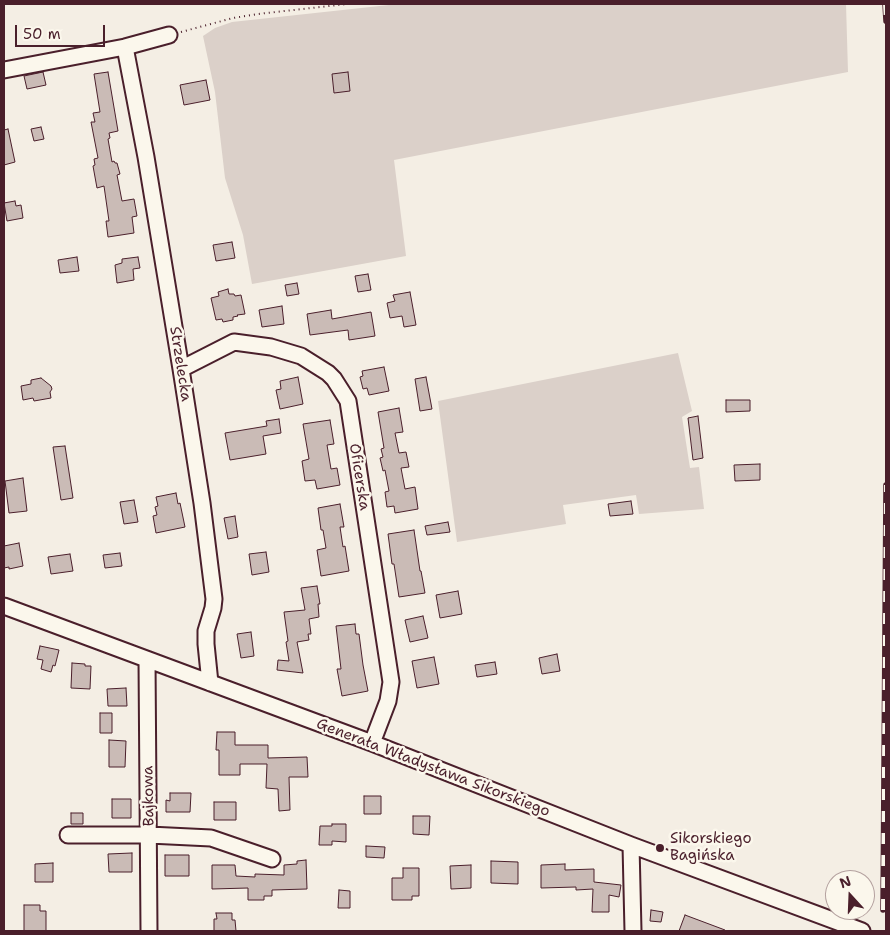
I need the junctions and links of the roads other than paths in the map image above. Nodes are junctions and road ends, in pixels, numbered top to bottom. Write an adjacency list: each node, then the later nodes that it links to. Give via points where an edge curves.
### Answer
1 (169, 35): 2 (street)
2 (125, 47): 3 (street); 4 (street, Strzelecka)
3 (4, 70)
4 (181, 369): 7 (street, Strzelecka, via 214,599 206,631); 8 (street, Oficerska, via 234,342 271,347 300,356 328,373 348,401 391,682 388,701)
5 (4, 606): 6 (street, Generała Władysława Sikorskiego)
6 (147, 660): 7 (street, Generała Władysława Sikorskiego); 10 (street, Bajkowa)
7 (210, 683): 8 (street, Generała Władysława Sikorskiego)
8 (372, 743): 11 (street, Generała Władysława Sikorskiego)
9 (68, 835): 10 (street)
10 (150, 835): 12 (street, via 211,838); 13 (street, Bajkowa)
11 (632, 845): 14 (street); 15 (street, Generała Władysława Sikorskiego)
12 (272, 859)
13 (149, 931)
14 (633, 931)
15 (862, 931)

